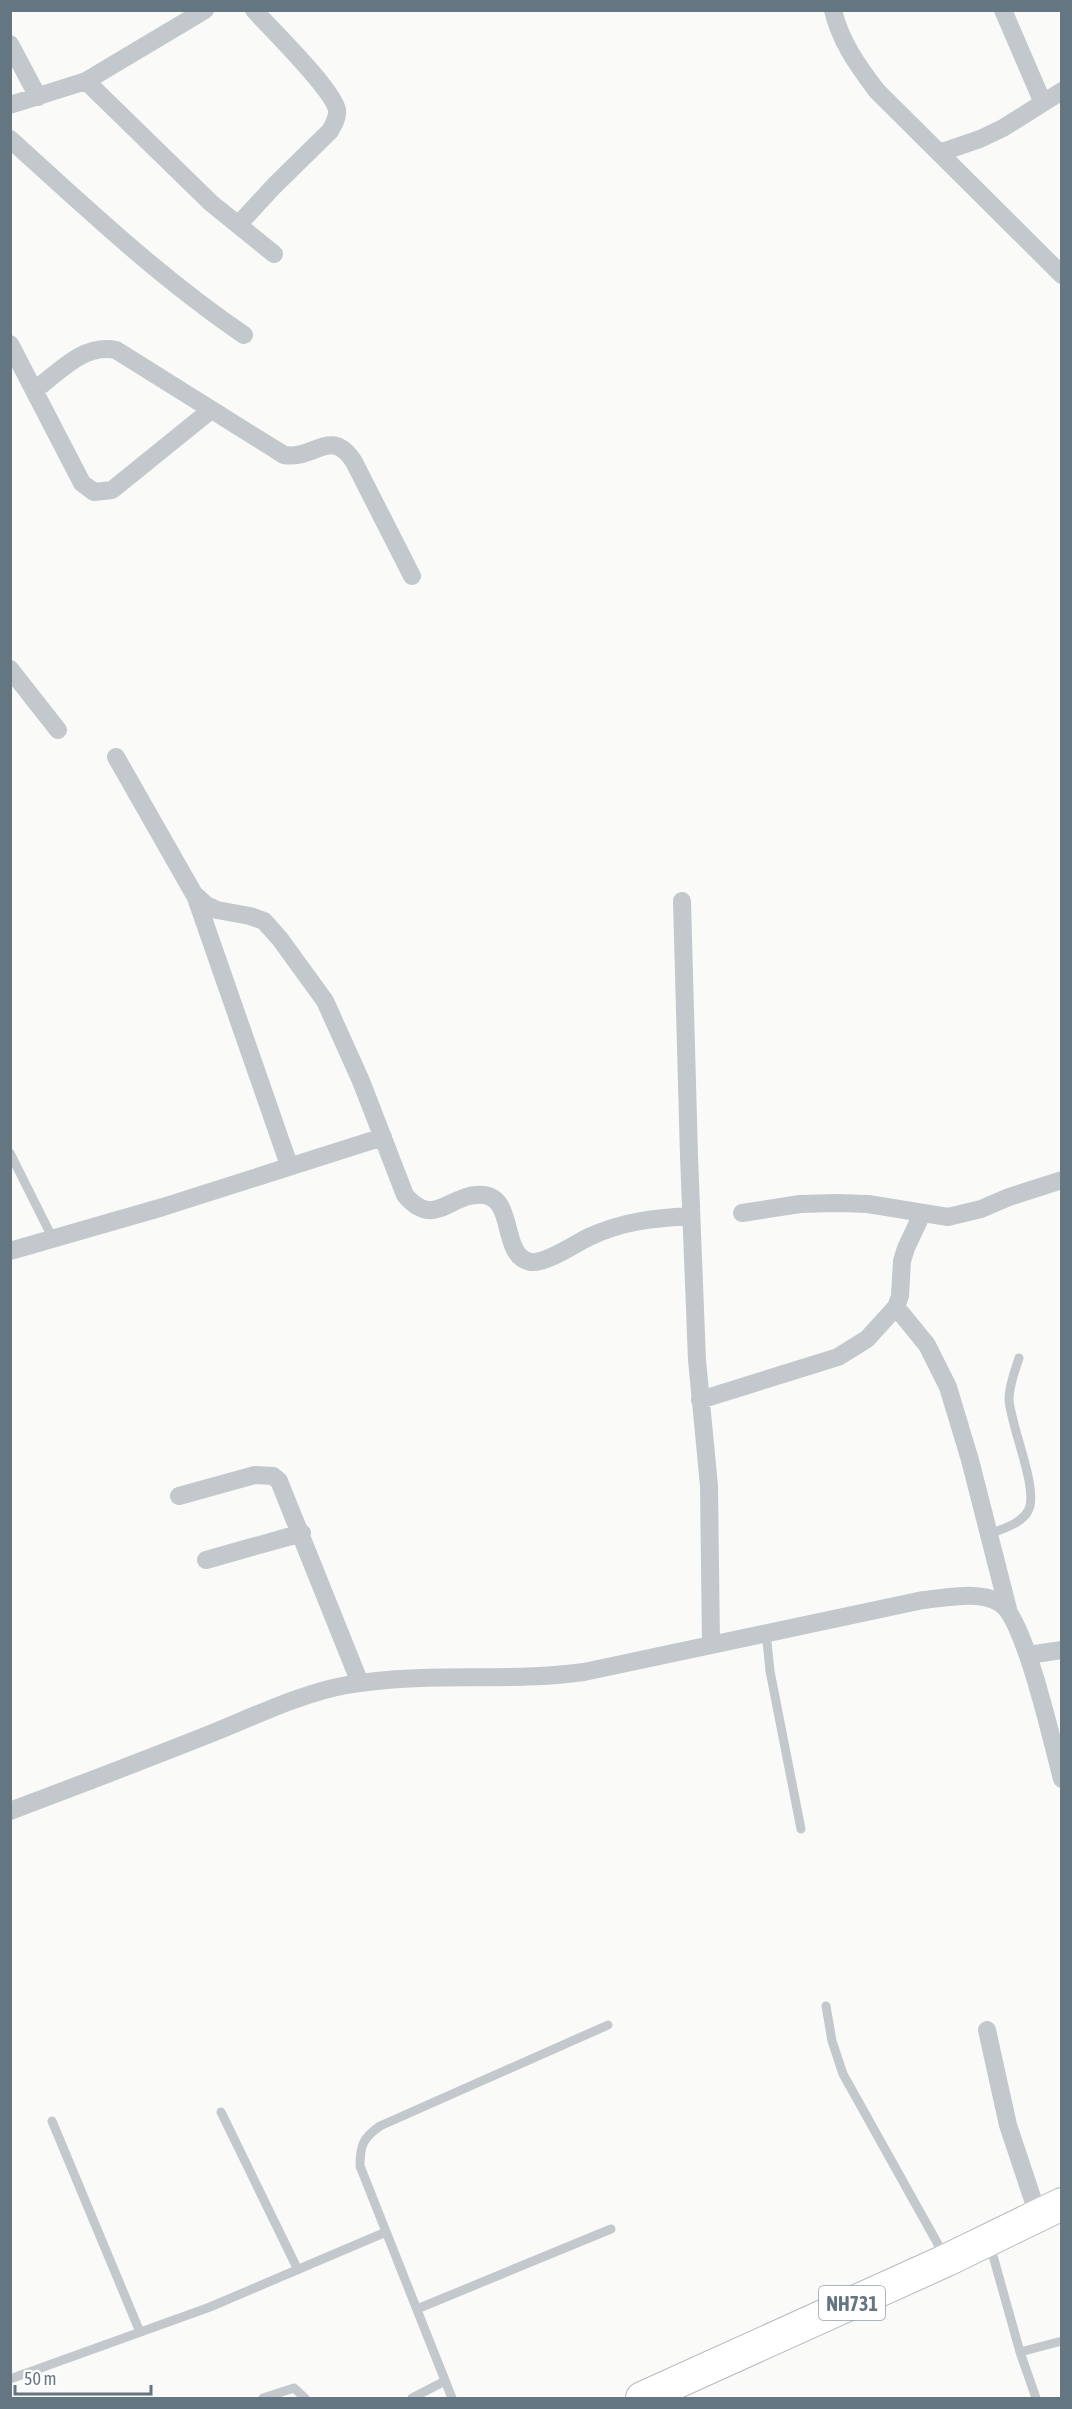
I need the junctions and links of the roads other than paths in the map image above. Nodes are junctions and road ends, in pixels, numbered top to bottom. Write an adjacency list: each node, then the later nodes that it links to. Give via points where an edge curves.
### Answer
1 (205, 10): 6 (street)
2 (254, 10): 13 (street, via 325,88 338,111 330,131)
3 (832, 10): 12 (street, via 859,67 877,91)
4 (1008, 12): 9 (street)
5 (10, 44): 8 (street)
6 (86, 81): 8 (street); 13 (street)
7 (1062, 91): 9 (street)
8 (38, 96): 10 (street)
9 (1042, 103): 12 (street, via 981,139)
10 (10, 105)
11 (10, 139): 16 (street, via 160,273)
12 (939, 153): 15 (street)
13 (238, 225): 14 (street)
14 (274, 254)
15 (1062, 275)
16 (244, 335)
17 (10, 344): 18 (street)
18 (35, 390): 19 (street, via 85,353 104,347 116,350); 19 (street, via 82,483 94,492 112,490)
19 (211, 410): 20 (street, via 284,455 339,445 347,452)
20 (412, 576)
21 (14, 680): 22 (street)
22 (58, 730)
23 (116, 757): 24 (street)
24 (194, 894): 26 (street, via 217,910 264,921 280,939 325,1001); 28 (street)
25 (682, 901): 32 (street)
26 (383, 1137): 28 (street); 32 (street, via 405,1195 413,1205 432,1210 474,1196 492,1198 504,1215 520,1257 531,1262 614,1226 640,1219)
27 (10, 1153): 33 (lane)
28 (289, 1165): 33 (street)
29 (1062, 1180): 31 (street, via 962,1215)
30 (742, 1213): 31 (street, via 800,1204 868,1203)
31 (922, 1214): 35 (street, via 904,1255)
32 (692, 1216): 37 (street)
33 (53, 1239): 34 (street)
34 (10, 1251)
35 (896, 1307): 37 (street, via 867,1339 838,1357); 40 (street, via 927,1345 948,1387)
36 (1019, 1359): 40 (lane, via 1009,1397 1031,1499 1024,1516)
37 (700, 1400): 44 (street, via 709,1486)
38 (179, 1496): 39 (street, via 255,1475 273,1476 285,1490)
39 (302, 1533): 41 (street); 47 (street)
40 (989, 1534): 42 (street)
41 (206, 1560)
42 (1008, 1609): 43 (street, via 984,1597 923,1600); 46 (street)
43 (766, 1632): 44 (street); 50 (lane)
44 (711, 1644): 47 (street, via 552,1676 409,1678)
45 (1062, 1650): 46 (street)
46 (1028, 1655): 48 (street)
47 (360, 1683): 49 (street, via 281,1706)
48 (1062, 1779)
49 (10, 1811)
50 (801, 1829)
51 (826, 2006): 60 (lane, via 843,2074)
52 (608, 2025): 58 (lane, via 380,2126 367,2136 360,2151 360,2166)
53 (987, 2030): 56 (street, via 1008,2125)
54 (221, 2112): 61 (lane)
55 (52, 2121): 63 (lane)
56 (1050, 2210): 59 (highway, NH731)
57 (611, 2229): 62 (lane)
58 (386, 2232): 61 (lane); 62 (lane)
59 (988, 2239): 60 (highway, NH731); 65 (lane)
60 (947, 2260): 72 (highway, NH731)
61 (298, 2270): 63 (lane)
62 (417, 2309): 67 (lane)
63 (140, 2332): 66 (lane)
64 (1062, 2341): 65 (lane)
65 (1020, 2352): 73 (lane)
66 (10, 2379)
67 (446, 2381): 70 (lane); 71 (lane)
68 (262, 2398): 69 (lane, via 294,2388)
69 (305, 2398)
70 (412, 2398)
71 (452, 2398)
72 (642, 2398)
73 (1036, 2398)

